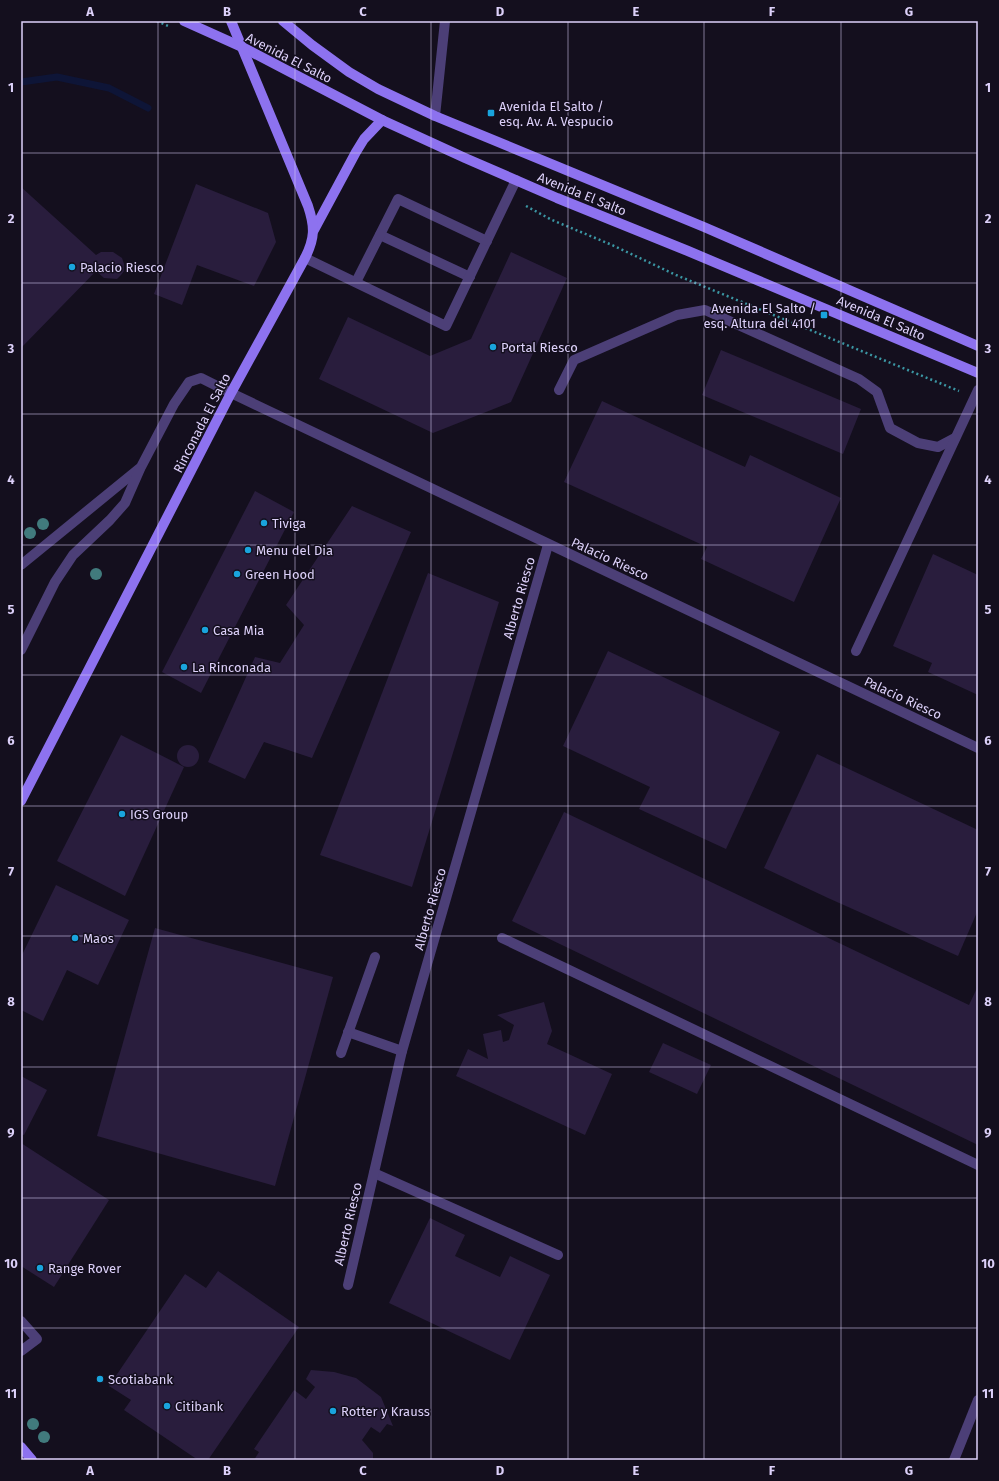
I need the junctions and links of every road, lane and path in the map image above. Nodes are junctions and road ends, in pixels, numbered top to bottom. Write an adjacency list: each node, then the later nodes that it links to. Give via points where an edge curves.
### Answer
1 (184, 21): 5 (main road, Avenida El Salto)
2 (231, 21): 5 (main road, Rinconada El Salto)
3 (283, 21): 6 (main road, Avenida El Salto, via 349,72)
4 (445, 21): 6 (street)
5 (244, 48): 7 (main road, Avenida El Salto); 9 (main road, Rinconada El Salto, via 308,206)
6 (435, 116): 15 (main road, Avenida El Salto, via 704,227)
7 (382, 120): 8 (main road, Avenida El Salto); 9 (main road, via 356,152)
8 (516, 180): 11 (street); 16 (main road, Avenida El Salto)
9 (314, 230): 12 (main road, Rinconada El Salto)
10 (380, 235): 11 (street, via 398,199); 13 (street); 14 (street)
11 (487, 241): 13 (street)
12 (305, 258): 14 (street); 19 (main road, Rinconada El Salto)
13 (470, 277): 14 (street, via 446,326)
14 (356, 282)
15 (978, 346)
16 (978, 373)
17 (558, 390): 20 (street, via 574,360 677,315 705,310 859,379 877,392 890,428 918,443 938,447)
18 (978, 390): 20 (street)
19 (231, 393): 21 (street, Palacio Riesco, via 202,378 189,382 174,404); 22 (street, Palacio Riesco); 27 (main road, Rinconada El Salto)
20 (955, 438): 25 (street)
21 (141, 467): 23 (street); 24 (street, Palacio Riesco, via 125,504 73,554 55,582)
22 (548, 544): 26 (street, Palacio Riesco); 31 (street, Alberto Riesco)
23 (21, 565)
24 (21, 650)
25 (856, 651)
26 (978, 748)
27 (21, 801)
28 (502, 938): 33 (street)
29 (375, 956): 30 (street)
30 (348, 1032): 31 (street); 32 (street)
31 (402, 1051): 34 (street, Alberto Riesco)
32 (341, 1053)
33 (978, 1165)
34 (374, 1173): 35 (street); 36 (street, Alberto Riesco)
35 (558, 1256)
36 (348, 1285)
37 (21, 1321): 38 (street, via 37,1339)
38 (21, 1351)
39 (978, 1400): 42 (street)
40 (21, 1447): 41 (main road)
41 (32, 1460)
42 (954, 1460)

